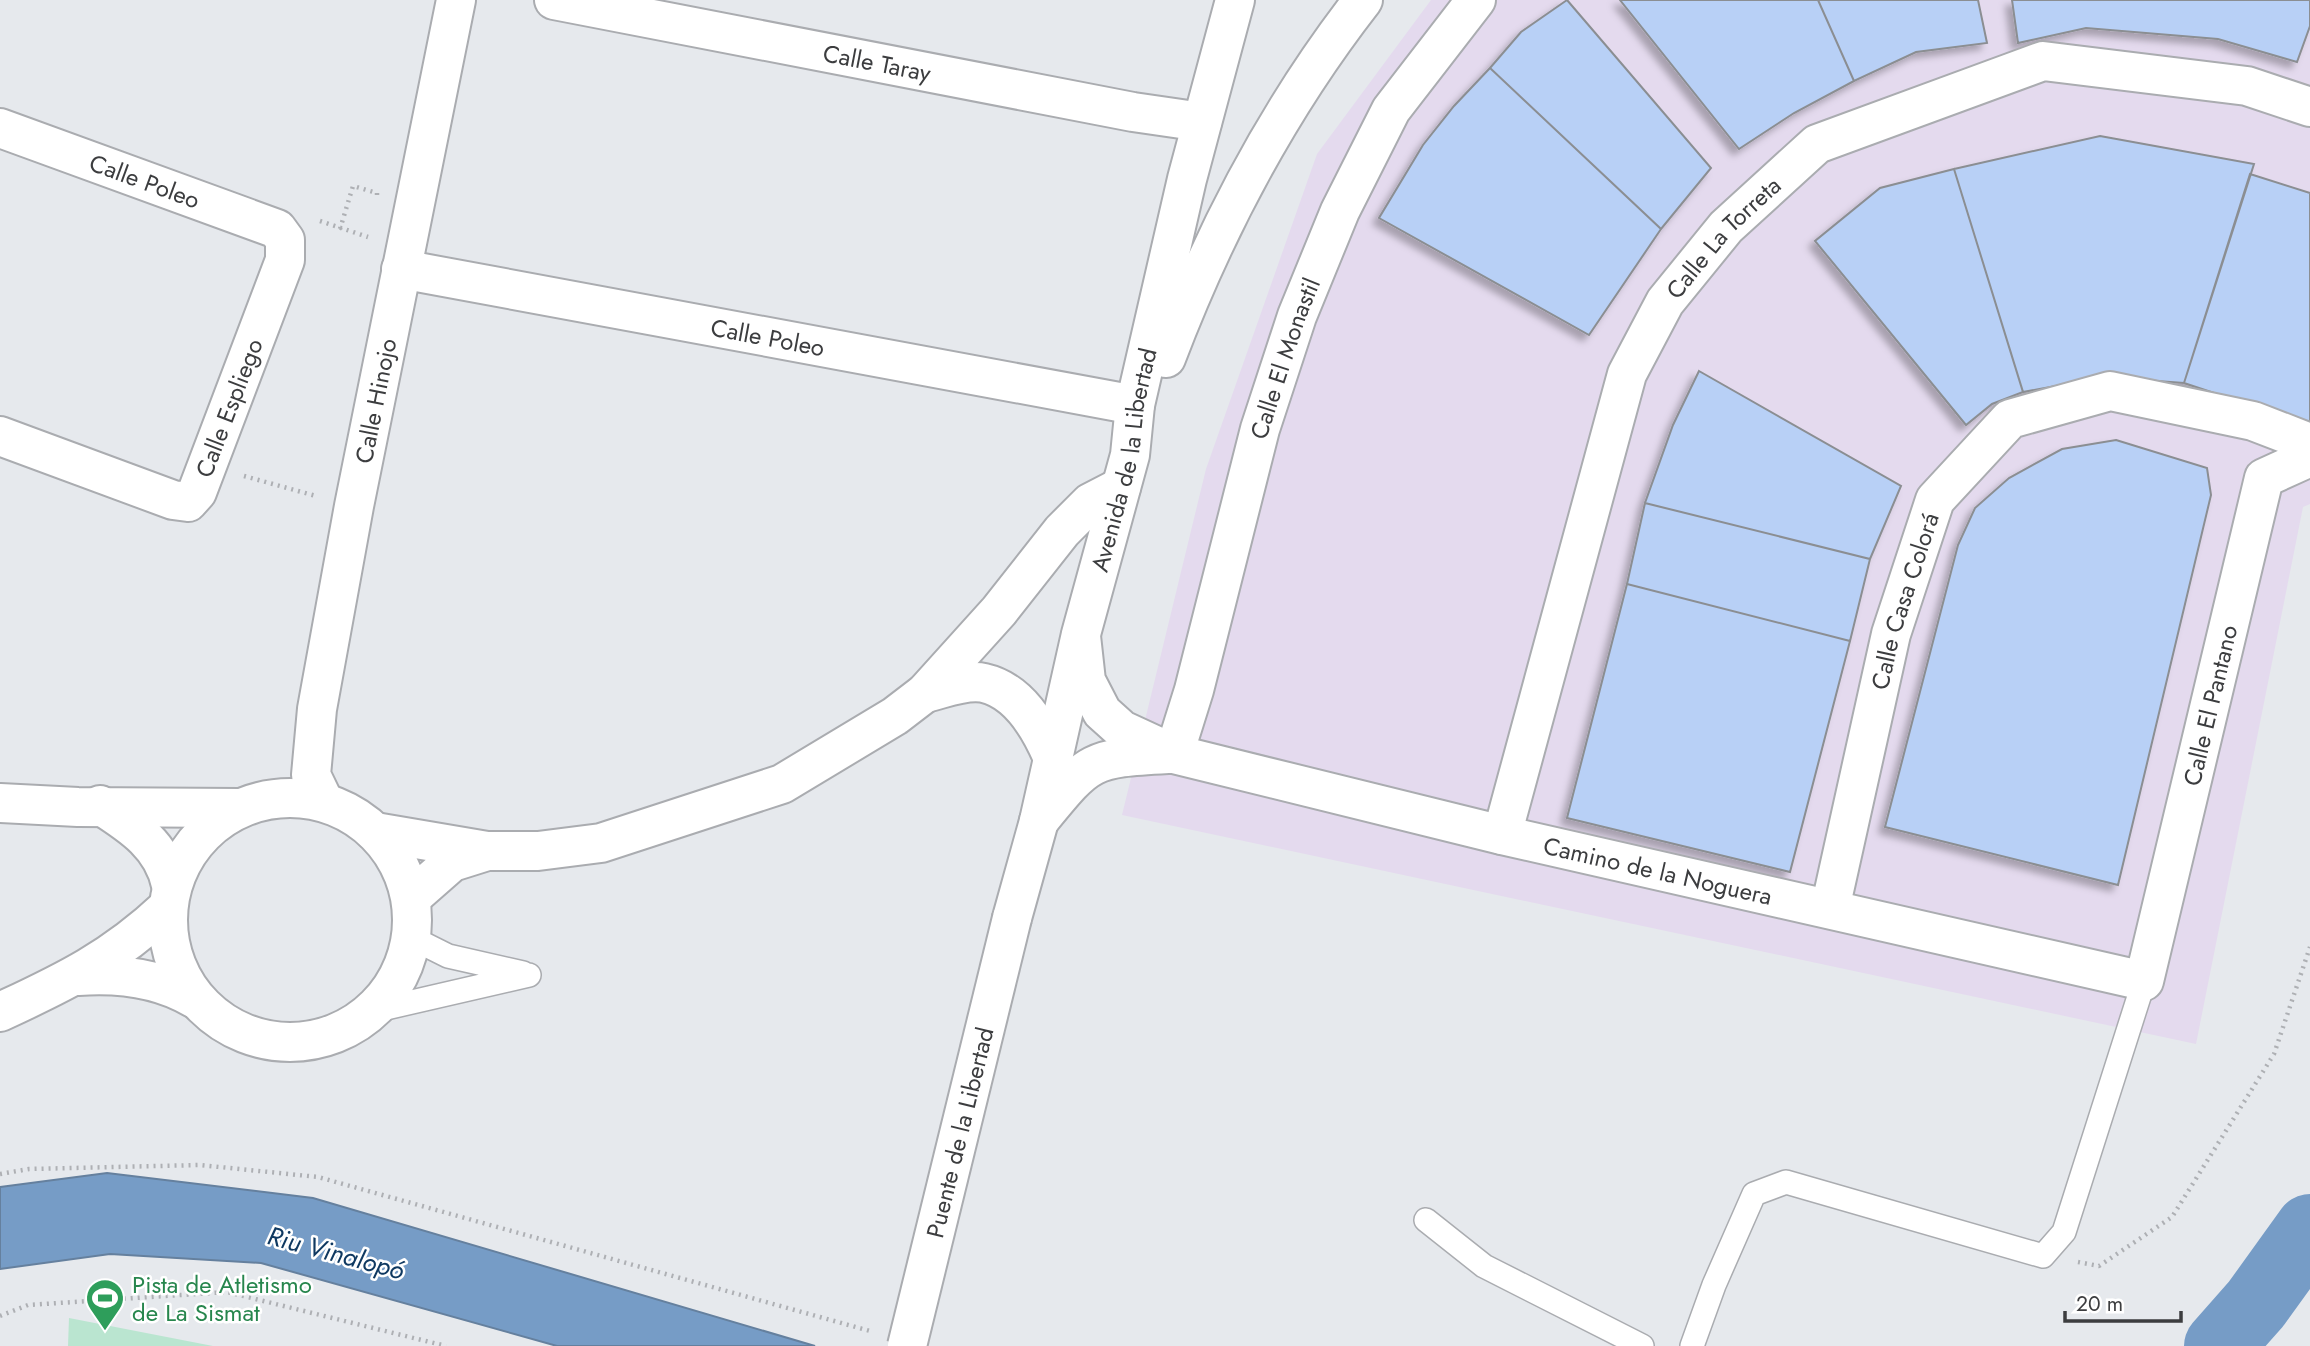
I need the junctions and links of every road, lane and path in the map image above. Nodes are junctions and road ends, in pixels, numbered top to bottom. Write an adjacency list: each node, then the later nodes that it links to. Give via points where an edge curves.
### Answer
1 (456, 0): 12 (street, Calle Hinojo)
2 (554, 0): 7 (street, Calle Taray)
3 (1235, 0): 7 (street, Avenida de la Libertad)
4 (1363, 0): 18 (street, via 1297,92 1238,193 1185,309)
5 (1476, 0): 22 (street, Calle El Monastil, via 1391,110 1340,211 1297,316 1260,429)
6 (2310, 107): 30 (street, Calle La Torreta, via 2247,86 2043,61 1817,144 1726,227 1665,302 1626,374)
7 (1202, 122): 13 (street, Avenida de la Libertad)
8 (0, 128): 11 (street, Calle Poleo, via 277,229)
9 (340, 229): 10 (path)
10 (369, 237)
11 (285, 240): 17 (street, Calle Espliego, via 285,260)
12 (401, 269): 13 (street, Calle Poleo); 19 (street, Calle Hinojo)
13 (1135, 405): 18 (street, Avenida de la Libertad)
14 (0, 436): 17 (street, Calle Espliego, via 173,500 188,502)
15 (2310, 443): 34 (street, Calle Casa Colorá, via 2253,421 2110,391 2010,418 1935,500 1891,634)
16 (2310, 457): 39 (street, Calle El Pantano, via 2264,478)
17 (207, 466): 19 (path)
18 (1125, 471): 20 (street, Avenida de la Libertad); 21 (street, via 1062,531 999,611)
19 (354, 506): 24 (street, Calle Hinojo, via 317,709 311,775)
20 (1081, 634): 22 (street, via 1086,681 1102,712 1122,730); 23 (street, Avenida de la Libertad)
21 (925, 693): 23 (street, via 963,683 984,683 1023,708 1040,728); 31 (street, via 782,785 601,843 538,851)
22 (1174, 754): 28 (street, via 1114,757 1090,765); 30 (street, Camino de la Noguera)
23 (1052, 756): 28 (street, Avenida de la Libertad)
24 (324, 802): 27 (street, via 295,797); 29 (street)
25 (0, 803): 26 (street)
26 (100, 805): 27 (street); 32 (street, via 145,837 167,867)
27 (239, 808): 32 (street, via 209,827 186,853)
28 (1039, 821): 35 (street, Avenida de la Libertad)
29 (375, 832): 31 (street); 33 (street, via 398,863)
30 (1502, 835): 34 (street, Camino de la Noguera)
31 (487, 851): 33 (street, via 452,862)
32 (169, 897): 38 (street, via 129,941); 40 (street, via 168,941 178,972)
33 (411, 898): 36 (street)
34 (1830, 909): 39 (street, Camino de la Noguera)
35 (1012, 918): 47 (street, Puente de la Libertad, bridge)
36 (412, 938): 42 (street, via 392,990); 42 (lane, via 448,956 529,975)
37 (2310, 947): 45 (path, via 2274,1054 2172,1217 2099,1266)
38 (78, 976): 40 (street, via 110,974 145,980 178,988); 41 (street)
39 (2144, 981): 45 (lane, via 2064,1231)
40 (195, 999): 42 (street, via 225,1025 262,1040 301,1043 340,1033)
41 (0, 1012)
42 (373, 1012)
43 (0, 1174): 47 (path, via 29,1169 200,1165 318,1177)
44 (1426, 1220): 49 (lane, via 1484,1266)
45 (2043, 1256): 50 (lane, via 1786,1182 1754,1194)
46 (0, 1316): 48 (path, via 28,1306 227,1292)
47 (894, 1340)
48 (446, 1346)
49 (1642, 1346)
50 (1692, 1346)

